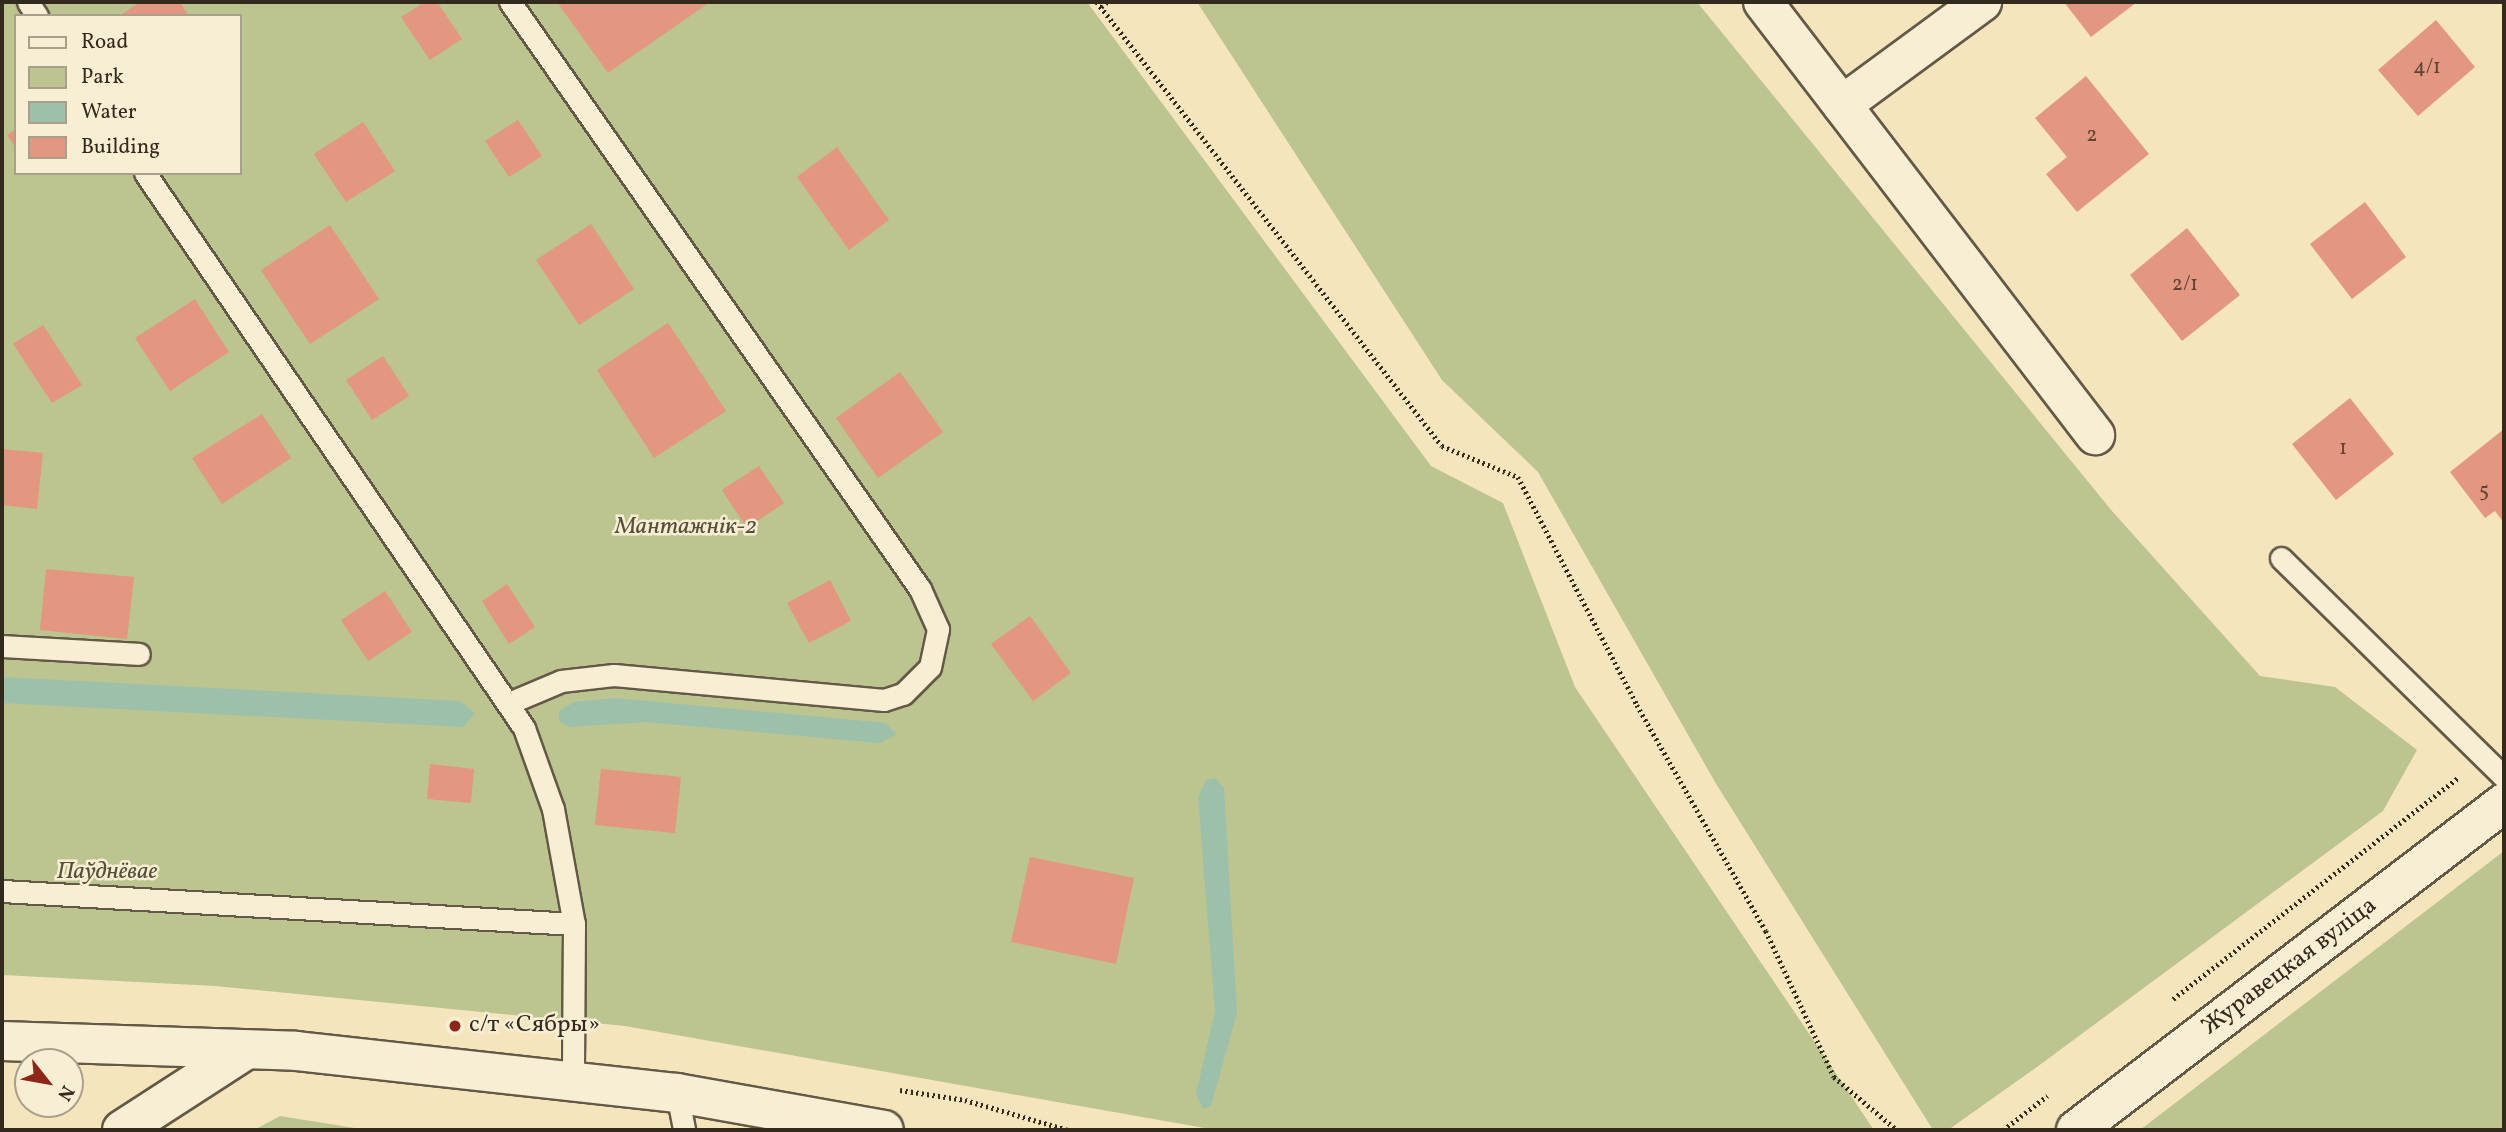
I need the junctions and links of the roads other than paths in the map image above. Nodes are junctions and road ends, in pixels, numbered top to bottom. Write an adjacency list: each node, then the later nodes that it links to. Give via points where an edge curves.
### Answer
1 (510, 2): 10 (lane, via 920,589 938,629 930,667 910,688 884,700 614,675 561,681)
2 (1763, 2): 4 (street)
3 (1982, 2): 4 (street)
4 (1842, 105): 6 (street)
5 (146, 175): 10 (lane)
6 (2095, 435)
7 (2281, 558): 11 (lane)
8 (2, 646): 9 (lane)
9 (139, 654)
10 (509, 703): 14 (lane, via 544,780)
11 (2504, 777)
12 (2504, 803): 22 (street, Журавецкая вуліца)
13 (2, 891): 14 (lane)
14 (574, 924): 17 (lane)
15 (2, 1041): 16 (street)
16 (244, 1051): 17 (street); 19 (street)
17 (573, 1080): 18 (street)
18 (677, 1093): 20 (lane); 21 (street)
19 (122, 1130)
20 (684, 1130)
21 (884, 1130)
22 (2076, 1130)

